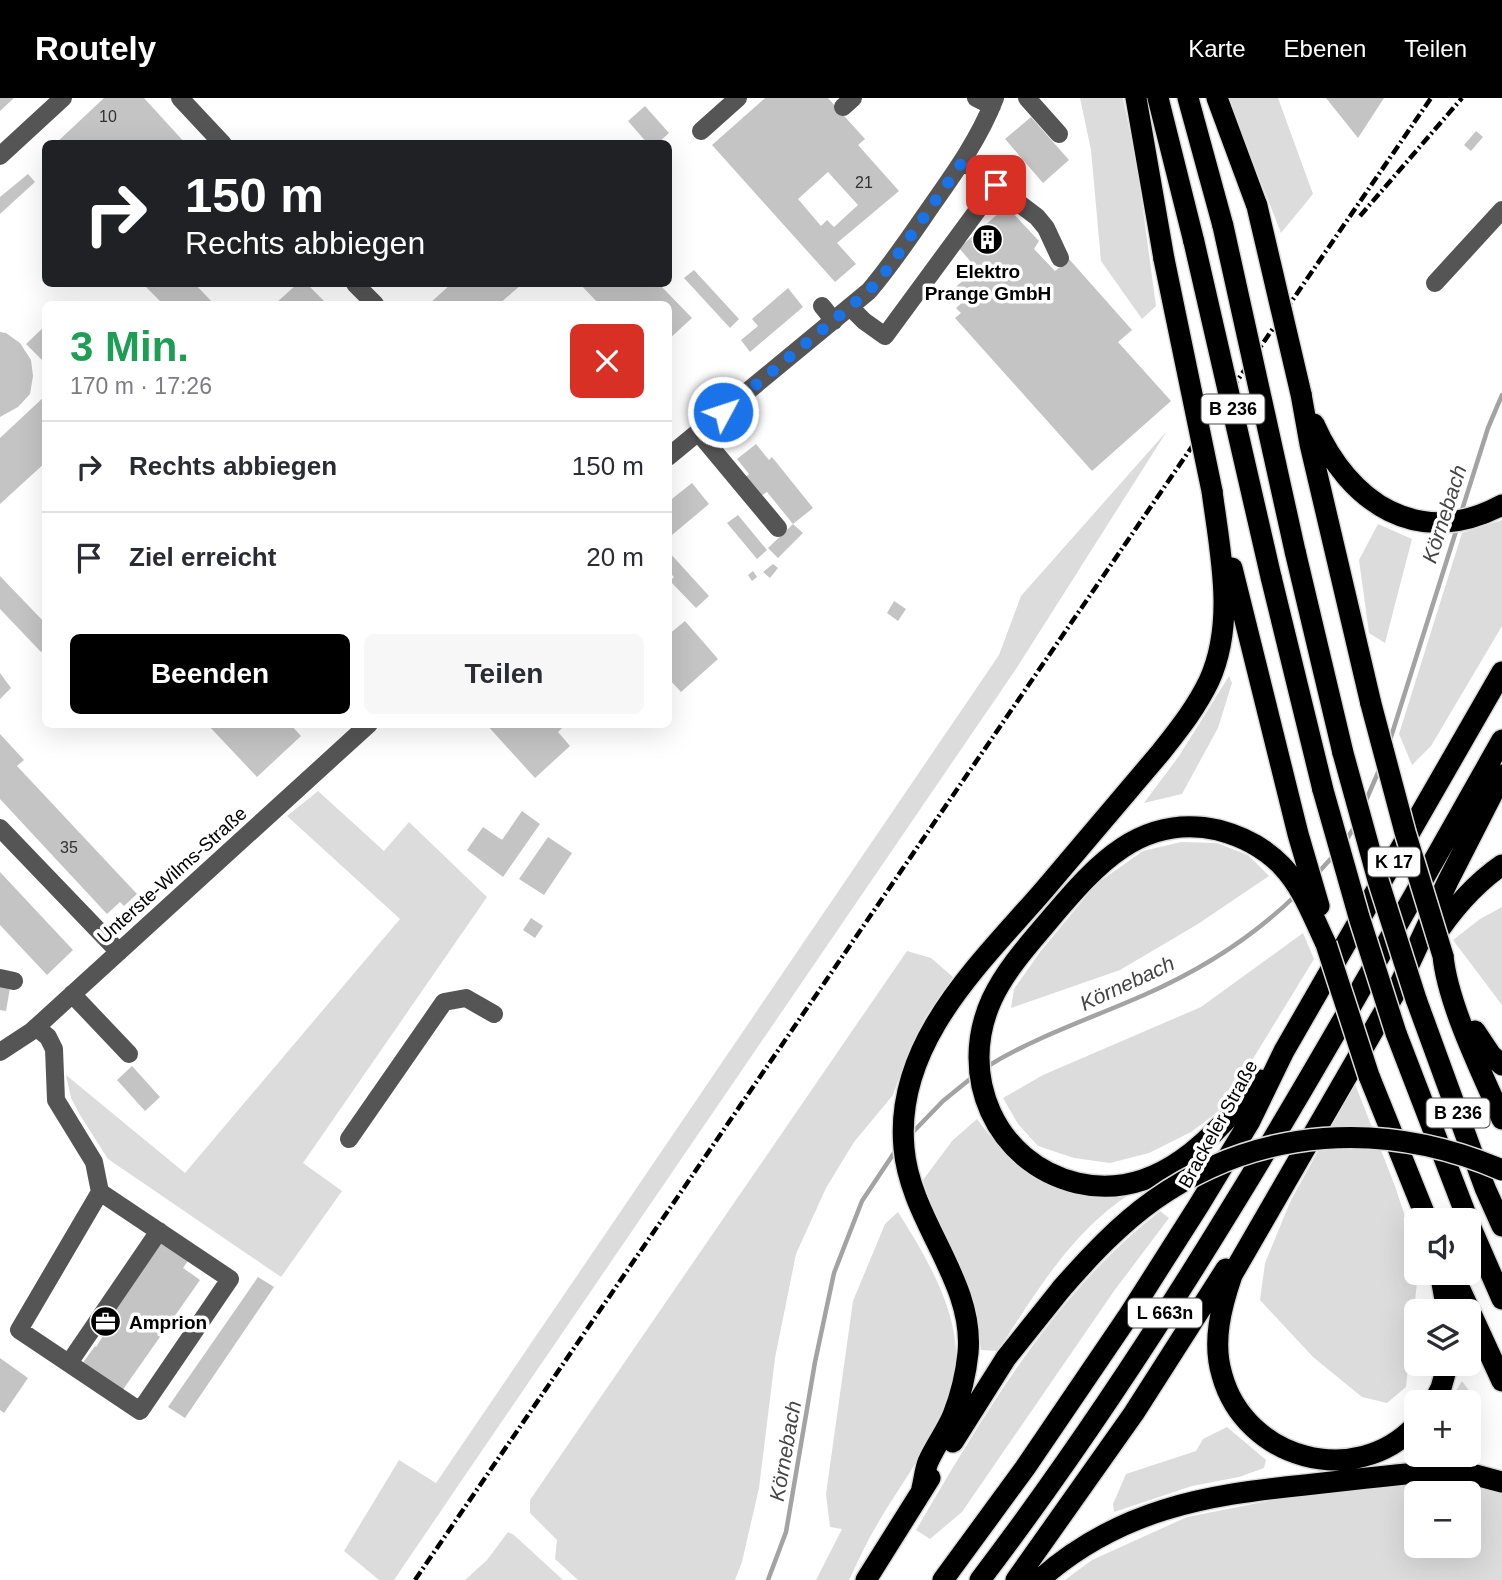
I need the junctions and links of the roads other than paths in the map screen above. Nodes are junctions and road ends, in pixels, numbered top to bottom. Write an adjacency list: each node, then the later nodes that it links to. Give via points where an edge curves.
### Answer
1 (63, 98): 13 (street)
2 (180, 98): 12 (street)
3 (738, 98): 10 (street)
4 (1027, 98): 11 (street)
5 (1136, 98): 27 (highway, bridge)
6 (1158, 98): 53 (highway, B 236, bridge, via 1323,790 1396,1032)
7 (1188, 98): 39 (highway, B 236, bridge, via 1223,226 1343,753)
8 (1217, 98): 24 (highway, bridge, via 1256,206)
9 (987, 101): 14 (street)
10 (701, 131)
11 (1059, 134)
12 (219, 140)
13 (0, 156)
14 (963, 161): 15 (street); 22 (street, via 887,270)
15 (996, 185): 17 (street, via 1037,217); 22 (street, via 885,336)
16 (1502, 210): 18 (street)
17 (1060, 258)
18 (1435, 283)
19 (358, 287): 20 (street)
20 (372, 301)
21 (822, 306): 23 (street)
22 (850, 307): 23 (street)
23 (834, 320): 25 (street, via 752,376)
24 (1301, 394): 28 (highway, via 1337,466 1384,510 1436,523 1476,517); 38 (highway, bridge, via 1371,704)
25 (698, 432): 26 (street); 29 (street)
26 (672, 454)
27 (1212, 491): 36 (highway); 64 (highway, via 1224,596 1223,629 1210,679 1192,713 941,1014 908,1088 905,1158 914,1193 958,1288 968,1331 968,1353 953,1416 927,1464)
28 (1502, 505)
29 (778, 528)
30 (1502, 673): 44 (highway, Brackeler Straße / K 17)
31 (365, 728): 37 (street, Unterste-Wilms-Straße)
32 (1502, 740): 43 (highway, K 17)
33 (1502, 775): 39 (highway, via 1448,881)
34 (0, 828): 37 (street)
35 (1502, 865): 39 (highway, via 1452,911)
36 (1326, 944): 44 (highway, via 1298,886 1265,851 1223,831 1200,826 1153,832 1116,851 1087,875 1009,970 985,1016 978,1068 988,1108 1024,1157 1057,1176 1109,1186 1160,1174 1186,1158 1206,1142); 52 (highway, bridge, via 1369,1076)
37 (119, 952): 40 (street, Unterste-Wilms-Straße)
38 (1443, 956): 47 (highway, via 1479,1040); 48 (highway, via 1458,1011)
39 (1408, 993): 54 (highway, B 236); 56 (highway)
40 (72, 994): 42 (street, Unterste-Wilms-Straße); 46 (street)
41 (494, 1014): 49 (street, via 466,998 444,1002)
42 (36, 1027): 45 (street, Unterste-Wilms-Straße); 51 (street, via 54,1049 56,1100 94,1162)
43 (1334, 1036): 67 (highway, L 663n, via 1153,1331)
44 (1284, 1051): 66 (highway, Brackeler Straße / L 663n, via 1250,1121 1129,1315)
45 (0, 1052)
46 (129, 1054)
47 (1502, 1065)
48 (1502, 1119)
49 (349, 1139)
50 (1502, 1170): 64 (highway, bridge, via 1436,1146 1361,1137 1277,1145 1205,1170 1153,1201 1113,1233 1062,1288 1006,1358)
51 (100, 1192): 55 (street); 60 (street, via 19,1330)
52 (1422, 1208)
53 (1463, 1208)
54 (1502, 1226)
55 (159, 1231): 60 (street); 60 (street, via 230,1279 140,1411)
56 (1254, 1235): 62 (highway, via 1232,1275 1217,1345 1222,1375 1243,1418 1282,1449 1330,1460 1371,1454); 68 (highway, via 1224,1271 1134,1413)
57 (1481, 1250): 59 (highway, B 236)
58 (1458, 1285): 61 (highway)
59 (1502, 1299)
60 (69, 1363)
61 (1502, 1381)
62 (1404, 1435)
63 (1502, 1482): 69 (highway, via 1438,1471 1195,1500 1114,1528)
64 (922, 1488): 65 (highway)
65 (866, 1580)
66 (943, 1580)
67 (980, 1580)
68 (1016, 1580)
69 (1040, 1580)

